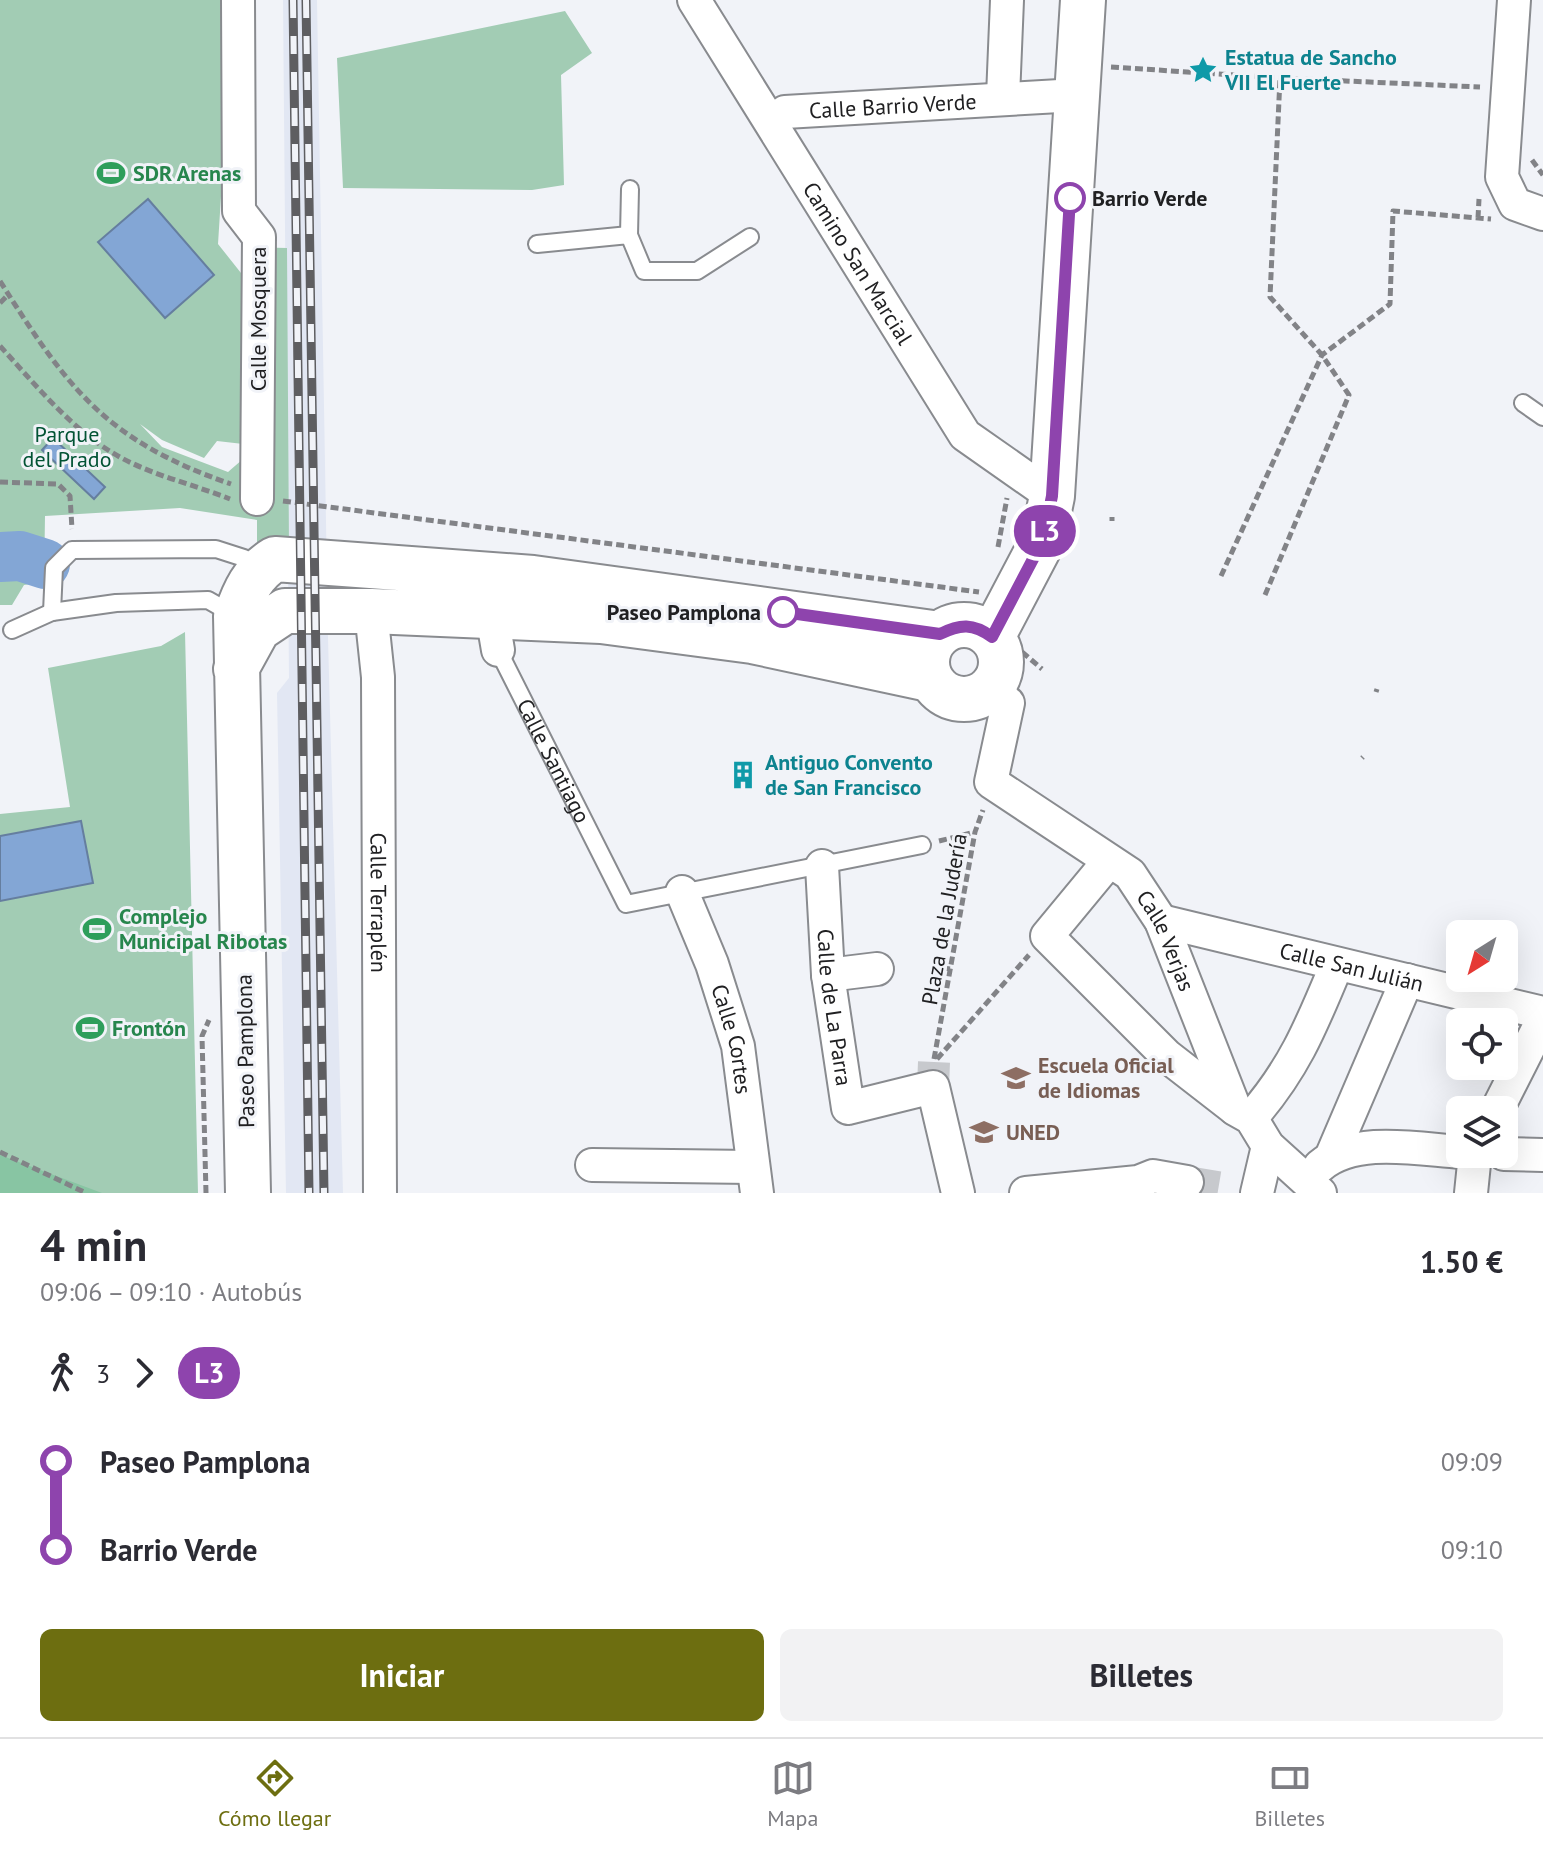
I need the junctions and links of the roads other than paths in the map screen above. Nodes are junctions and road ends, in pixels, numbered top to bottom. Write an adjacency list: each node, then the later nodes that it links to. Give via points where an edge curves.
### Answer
1 (238, 0): 17 (street, Calle Mosquera, via 239,211 259,237)
2 (694, 0): 16 (street, Camino San Marcial, via 808,198 965,435)
3 (1007, 0): 7 (street, Calle Barrio Verde)
4 (1083, 0): 6 (main road)
5 (1514, 0): 10 (street, via 1502,177 1515,204)
6 (1090, 81): 7 (street, Calle Barrio Verde); 16 (main road)
7 (1003, 97): 8 (street, Calle Barrio Verde)
8 (785, 112)
9 (630, 189): 11 (lane)
10 (1543, 214)
11 (629, 235): 12 (lane, via 644,271 697,271); 13 (lane)
12 (750, 237)
13 (537, 244)
14 (1523, 403): 15 (lane)
15 (1543, 417)
16 (1052, 496): 24 (main road, via 1043,540)
17 (252, 497)
18 (263, 602): 19 (main road); 20 (lane, via 116,603); 20 (lane, via 244,558 216,549 72,550 54,568); 23 (main road, via 275,559 388,564 533,578); 51 (main road, Paseo Pamplona, via 236,669)
19 (371, 611): 22 (main road); 52 (street, Calle Terraplén, via 378,677)
20 (52, 612): 21 (lane)
21 (12, 630)
22 (495, 633): 25 (main road, via 601,621 752,641); 30 (lane, Calle Santiago, via 626,904)
23 (940, 634): 24 (main road, via 969,625); 25 (main road, via 927,656)
24 (992, 637): 26 (main road, via 999,651)
25 (929, 679): 26 (main road, via 957,698)
26 (997, 697): 28 (street, Calle Verjas, via 992,783)
27 (922, 845): 29 (lane)
28 (1109, 861): 31 (street, Calle Verjas, via 1130,874); 38 (street, Calle Verjas, via 1039,944 1079,971 1167,1056)
29 (822, 866): 30 (lane); 34 (street, Calle de La Parra)
30 (682, 892): 46 (street, Calle Cortes, via 738,1046)
31 (1161, 921): 32 (street, Calle San Julián); 38 (street, Calle Verjas)
32 (1337, 964): 35 (street, Calle San Julián); 38 (street, via 1281,1084)
33 (877, 969): 34 (street)
34 (828, 975): 53 (street, Calle de La Parra, via 848,1108 934,1075)
35 (1407, 980): 36 (street, Calle San Julián); 42 (street)
36 (1543, 1016): 37 (street)
37 (1504, 1096)
38 (1243, 1113): 39 (street, Calle Verjas)
39 (1268, 1146): 48 (street, Calle Verjas); 50 (street)
40 (1446, 1151): 42 (street, via 1376,1147)
41 (1518, 1154): 43 (street)
42 (1332, 1155): 48 (street)
43 (1543, 1155)
44 (592, 1165): 46 (street)
45 (1474, 1168): 55 (street)
46 (755, 1180)
47 (1187, 1182): 49 (street, via 1153,1176)
48 (1311, 1186)
49 (1066, 1190): 54 (street)
50 (1247, 1192)
51 (248, 1193)
52 (380, 1193)
53 (958, 1193)
54 (1026, 1193)
55 (1471, 1193)

